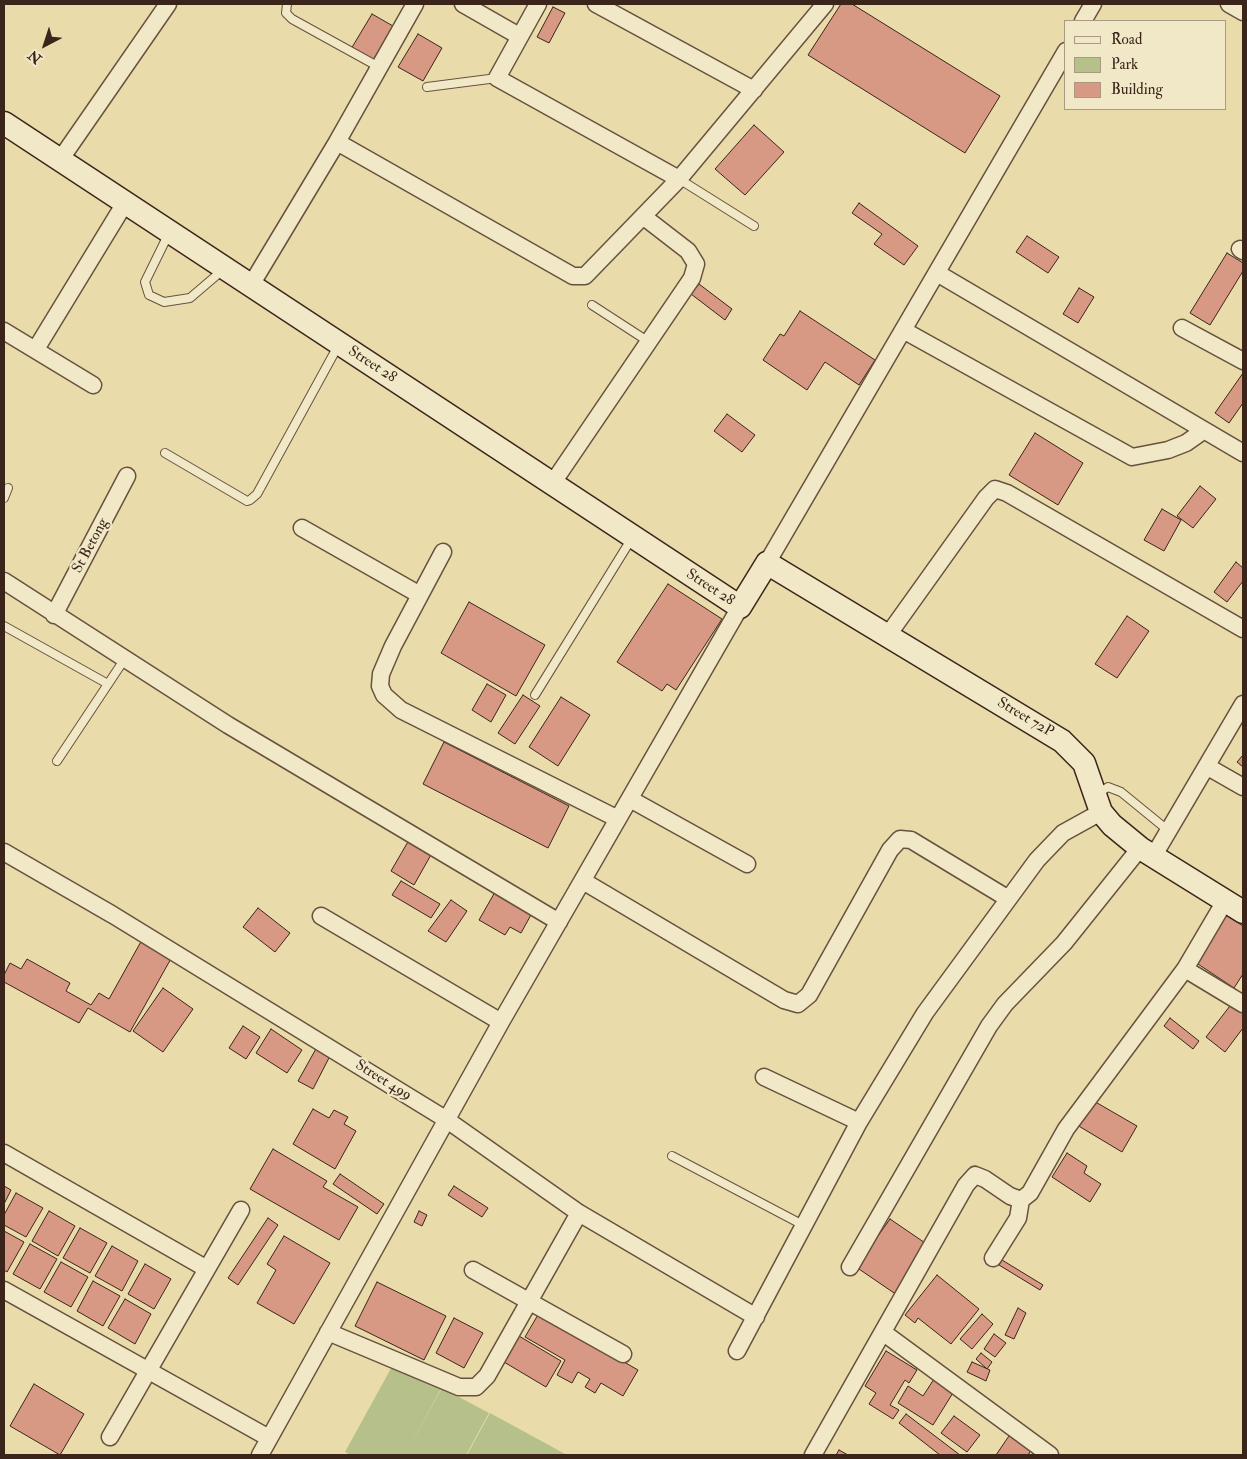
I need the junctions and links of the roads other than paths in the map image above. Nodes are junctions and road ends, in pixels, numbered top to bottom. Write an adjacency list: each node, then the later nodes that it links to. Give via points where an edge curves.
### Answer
1 (168, 4): 20 (street)
2 (287, 4): 14 (lane, via 286,13 292,19)
3 (414, 4): 14 (street)
4 (463, 4): 12 (street)
5 (538, 4): 12 (street)
6 (596, 4): 17 (street)
7 (1093, 4): 11 (street)
8 (1229, 4): 10 (street)
9 (822, 5): 17 (street)
10 (1243, 12)
11 (1084, 20)
12 (519, 36): 15 (street)
13 (1064, 55): 27 (street)
14 (379, 67): 19 (street)
15 (497, 78): 16 (lane); 21 (street)
16 (427, 87)
17 (754, 90): 21 (street)
18 (4, 123): 20 (street, Street 28)
19 (337, 142): 23 (street, via 573,276 585,276); 28 (street)
20 (60, 160): 22 (street, Street 28)
21 (679, 179): 23 (street); 24 (lane)
22 (125, 203): 25 (street, Street 28); 35 (street)
23 (644, 217): 33 (street, via 688,251 696,264 692,278)
24 (754, 226)
25 (170, 232): 26 (street, Street 28); 26 (lane, via 145,282 149,295 164,302 190,298)
26 (226, 268): 28 (street, Street 28)
27 (937, 273): 31 (street); 38 (street)
28 (251, 285): 34 (street, Street 28)
29 (592, 305): 33 (lane)
30 (1182, 328): 36 (street)
31 (903, 330): 38 (street, via 1132,456 1168,450); 48 (street)
32 (4, 331): 35 (street)
33 (649, 342): 42 (street)
34 (339, 343): 39 (lane, via 257,494 250,500); 42 (street, Street 28)
35 (36, 349): 37 (street)
36 (1243, 361)
37 (93, 386)
38 (1203, 431): 40 (street)
39 (165, 453)
40 (1243, 453)
41 (127, 476): 52 (street, St Betong)
42 (552, 484): 46 (street, Street 28)
43 (8, 488): 44 (lane)
44 (4, 498)
45 (302, 528): 50 (street)
46 (633, 536): 51 (street, Street 28); 58 (lane)
47 (443, 552): 50 (street)
48 (766, 563): 51 (street); 55 (street, Street 72P)
49 (4, 581): 52 (street)
50 (420, 596): 65 (street, via 382,674 380,686 384,695 401,710)
51 (740, 607): 63 (street)
52 (54, 615): 56 (street)
53 (4, 626): 57 (lane)
54 (1243, 629): 55 (street, via 995,489)
55 (888, 635): 64 (street, Street 72P, via 1062,741 1084,763)
56 (124, 660): 57 (lane); 74 (street, via 228,726)
57 (108, 684): 60 (lane)
58 (535, 695)
59 (1243, 704): 61 (street)
60 (57, 761)
61 (1208, 767): 62 (street); 66 (street)
62 (1243, 787)
63 (630, 799): 65 (street); 69 (street)
64 (1098, 804): 66 (lane, via 1108,787 1113,788); 68 (street, Street 72P, via 1112,825); 71 (street, via 1063,833)
65 (618, 819): 70 (street)
66 (1170, 832): 68 (street)
67 (4, 852): 79 (street, Street 499, via 113,915)
68 (1146, 852): 72 (street, Street 72P); 88 (street, via 1005,1004 989,1026)
69 (747, 864)
70 (583, 880): 71 (street, via 784,1000 798,1004 810,995 890,850 900,839 911,840); 74 (street)
71 (1007, 898): 80 (street, via 925,1013)
72 (1234, 907): 75 (street)
73 (321, 916): 77 (street)
74 (559, 922): 77 (street)
75 (1185, 969): 76 (street); 83 (street, via 1066,1129 1030,1193)
76 (1243, 1004)
77 (501, 1022): 79 (street)
78 (764, 1077): 80 (street)
79 (447, 1120): 85 (street, Street 499); 94 (street)
80 (859, 1122): 86 (street)
81 (4, 1154): 89 (street)
82 (672, 1156): 86 (lane)
83 (1021, 1200): 87 (street, via 1018,1218); 95 (street, via 975,1175 966,1185)
84 (241, 1210): 89 (street)
85 (579, 1213): 92 (street); 93 (street, Street 499)
86 (802, 1225): 93 (street)
87 (994, 1258)
88 (850, 1267)
89 (207, 1270): 98 (street)
90 (473, 1270): 92 (street)
91 (4, 1290): 98 (street)
92 (529, 1302): 94 (street, via 487,1376 476,1387 459,1387); 97 (street)
93 (756, 1317): 96 (street)
94 (328, 1332): 100 (street)
95 (884, 1333): 102 (street); 103 (street)
96 (737, 1351)
97 (623, 1354)
98 (149, 1370): 99 (street); 100 (street)
99 (110, 1437)
100 (269, 1438): 101 (street)
101 (260, 1455)
102 (813, 1455)
103 (1050, 1455)

